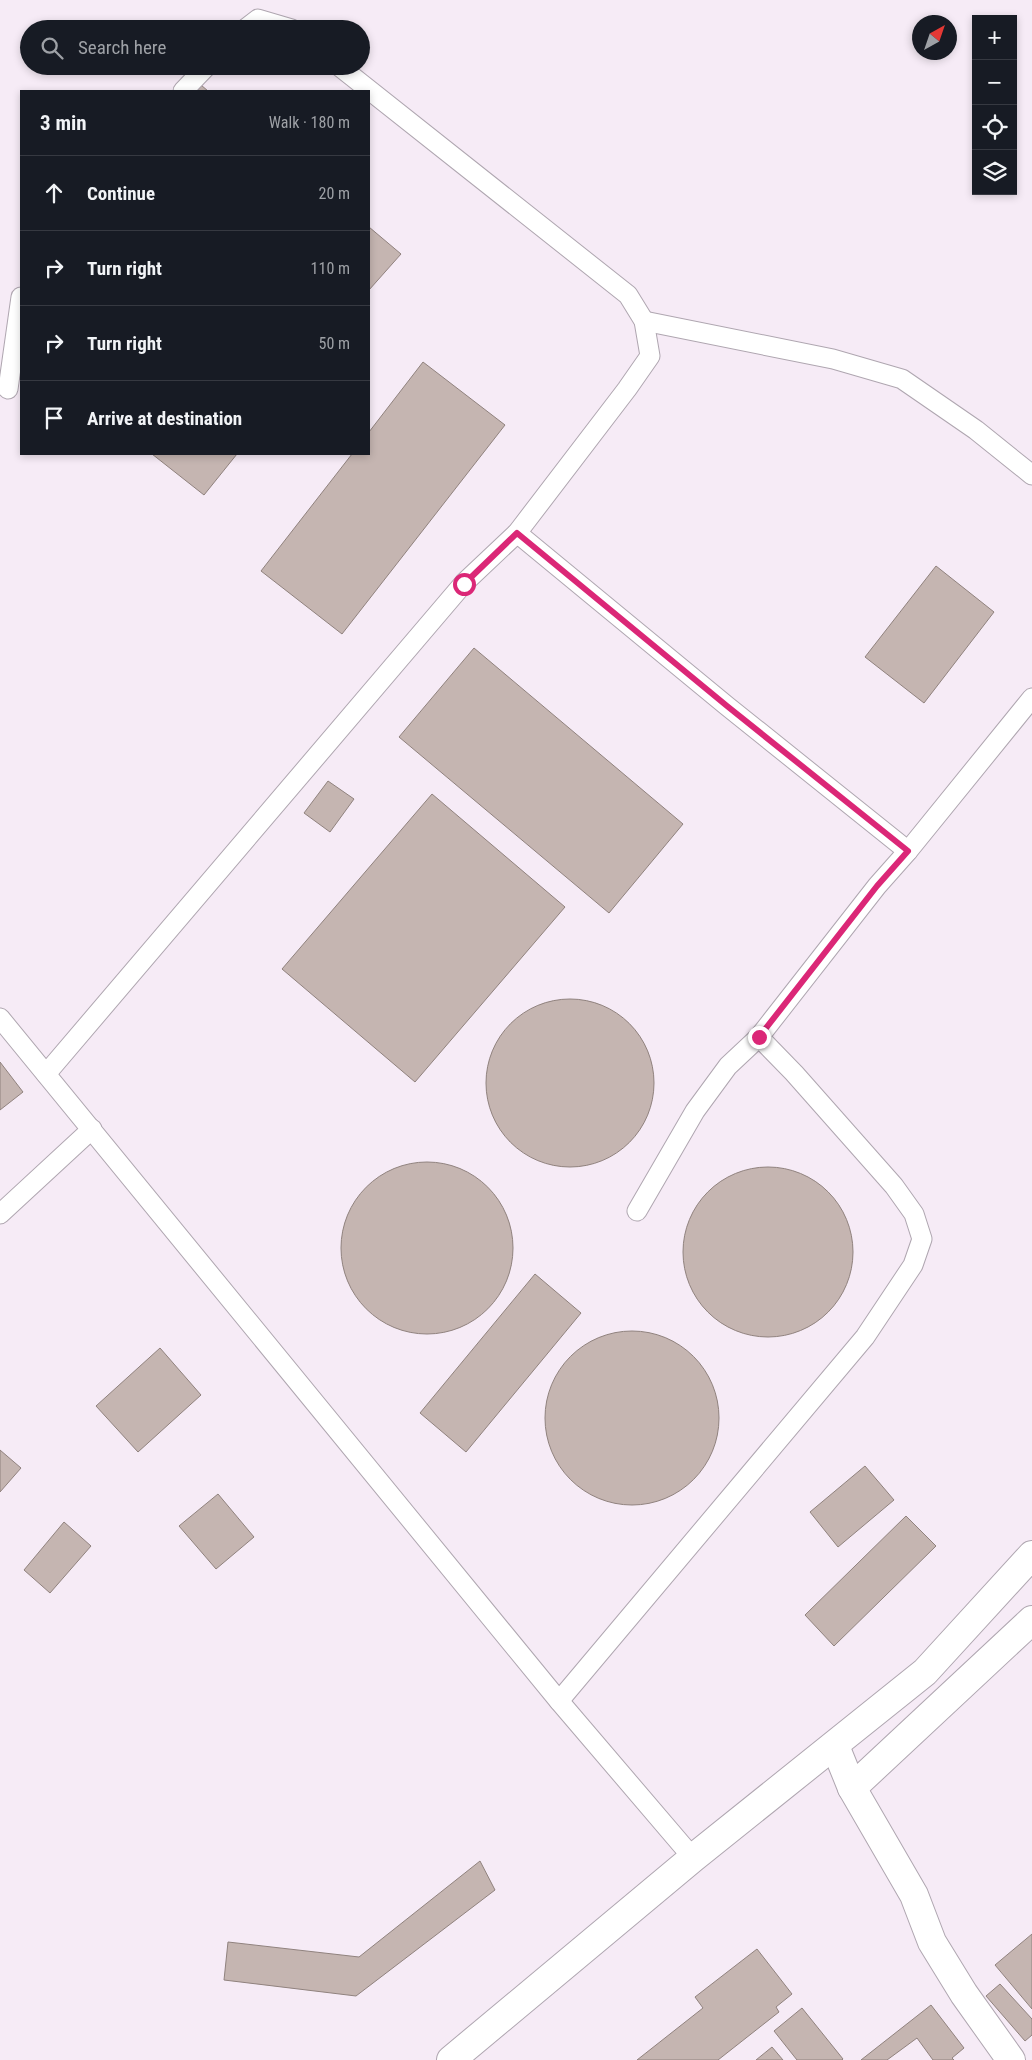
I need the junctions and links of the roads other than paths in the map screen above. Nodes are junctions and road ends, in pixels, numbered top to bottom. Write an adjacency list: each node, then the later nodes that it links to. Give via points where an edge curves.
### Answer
1 (198, 75): 3 (lane)
2 (350, 75): 4 (lane)
3 (184, 90)
4 (369, 90)
5 (370, 91): 7 (lane, via 628,295)
6 (20, 305): 8 (lane)
7 (644, 321): 9 (lane, via 833,359 902,379 976,430); 10 (lane, via 650,356)
8 (10, 390)
9 (1032, 475)
10 (517, 533): 12 (lane); 15 (lane, via 464,584)
11 (1032, 698): 12 (lane)
12 (908, 851): 14 (lane)
13 (0, 1018): 15 (lane)
14 (759, 1037): 17 (lane, via 728,1066 696,1110); 21 (lane, via 894,1186 914,1214 922,1239 913,1265 865,1337)
15 (46, 1074): 16 (lane)
16 (92, 1129): 18 (lane); 21 (lane)
17 (638, 1211)
18 (0, 1214)
19 (1032, 1555): 22 (street, via 925,1672)
20 (1032, 1620): 23 (street)
21 (559, 1701): 24 (lane)
22 (835, 1746): 23 (street); 24 (street)
23 (852, 1788): 26 (street, via 914,1895 932,1942)
24 (693, 1858): 25 (street)
25 (451, 2060)
26 (1011, 2060)

